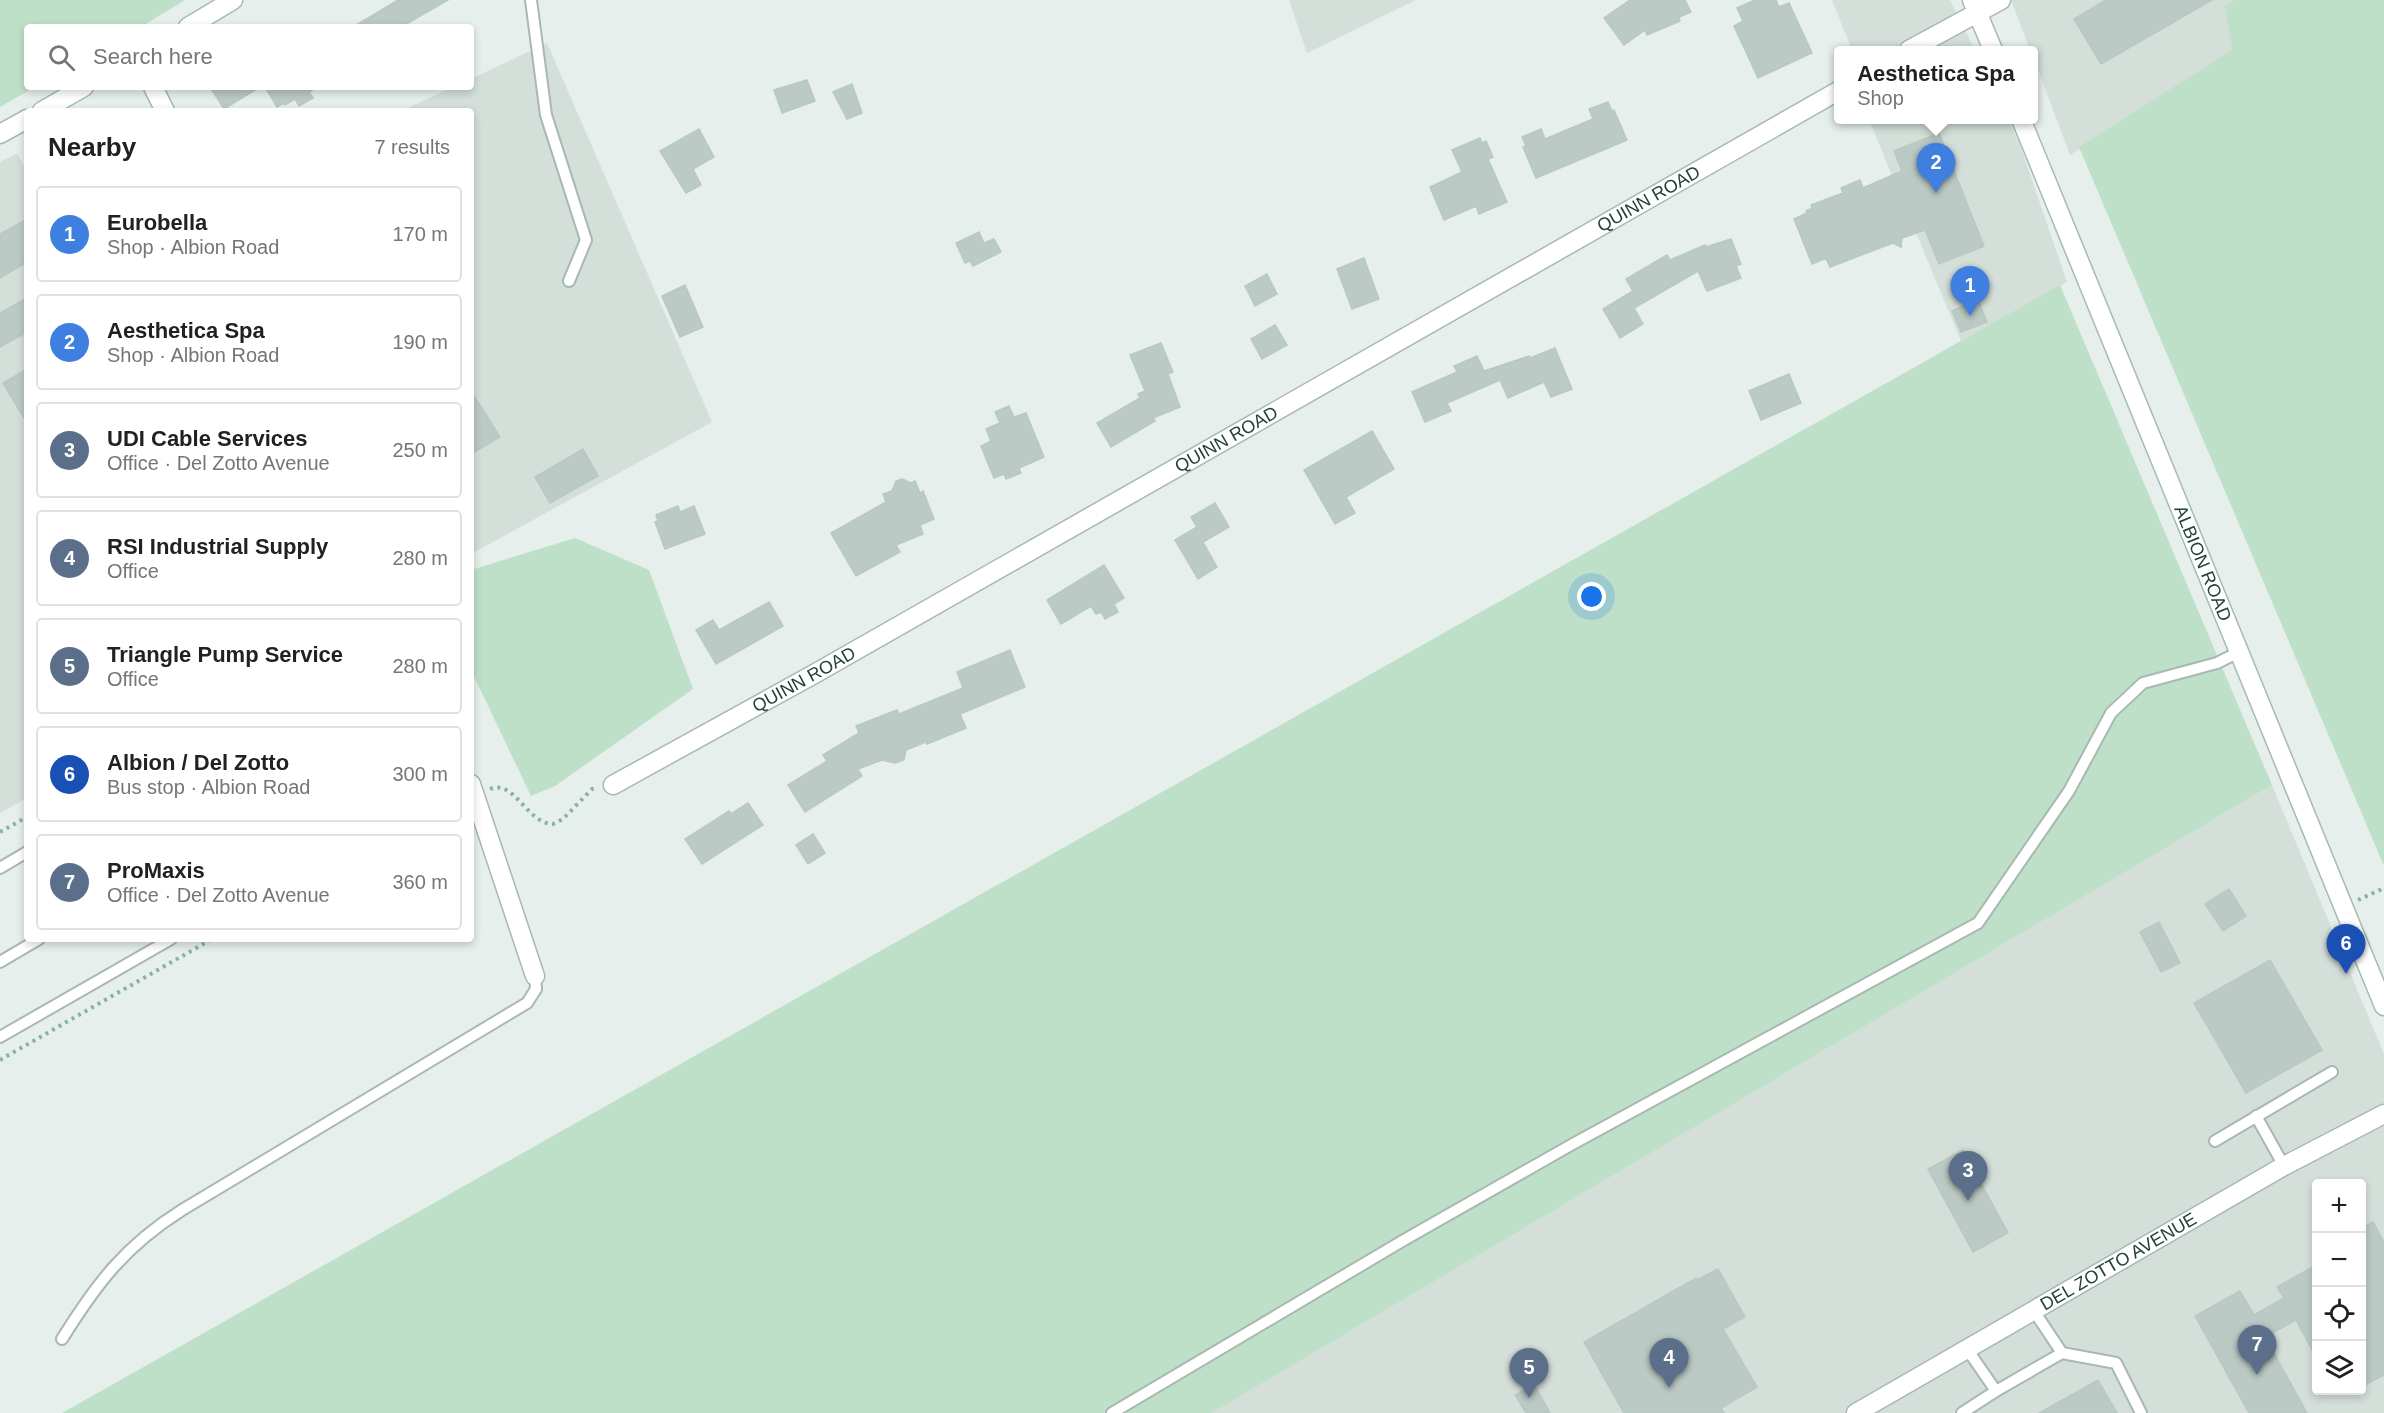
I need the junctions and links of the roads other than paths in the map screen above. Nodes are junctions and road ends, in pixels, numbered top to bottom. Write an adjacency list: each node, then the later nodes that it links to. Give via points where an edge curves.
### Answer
1 (233, 0): 5 (street)
2 (531, 0): 16 (lane, via 546,115 586,240)
3 (2001, 0): 4 (street)
4 (1974, 6): 6 (street); 7 (street)
5 (193, 24)
6 (1916, 46)
7 (1990, 46)
8 (79, 90): 11 (street)
9 (154, 90): 12 (street)
10 (1834, 94): 18 (street, QUINN ROAD)
11 (47, 108)
12 (164, 108)
13 (24, 121): 15 (street)
14 (2023, 124): 17 (street, ALBION ROAD)
15 (0, 134)
16 (569, 281)
17 (2239, 652): 26 (street, ALBION ROAD); 38 (lane, via 2217,663 2143,683 2111,713 2069,791 1978,923 1571,1145)
18 (613, 784)
19 (478, 788): 25 (street)
20 (24, 854): 21 (lane)
21 (0, 868)
22 (34, 942): 24 (lane)
23 (166, 942): 27 (lane)
24 (0, 962)
25 (536, 976): 34 (lane, via 536,989 527,1003 145,1234 108,1271)
26 (2384, 1006)
27 (0, 1037)
28 (2332, 1072): 30 (lane)
29 (2384, 1114): 32 (street, DEL ZOTTO AVENUE)
30 (2256, 1116): 31 (lane); 32 (lane)
31 (2215, 1141)
32 (2284, 1166): 33 (street, DEL ZOTTO AVENUE)
33 (2034, 1311): 35 (street, DEL ZOTTO AVENUE); 36 (lane)
34 (62, 1339)
35 (1967, 1349): 37 (lane); 39 (street, DEL ZOTTO AVENUE)
36 (2062, 1353): 37 (lane); 41 (lane, via 2116,1363)
37 (1996, 1391): 40 (lane)
38 (1112, 1413)
39 (1856, 1413)
40 (1962, 1413)
41 (2140, 1413)

